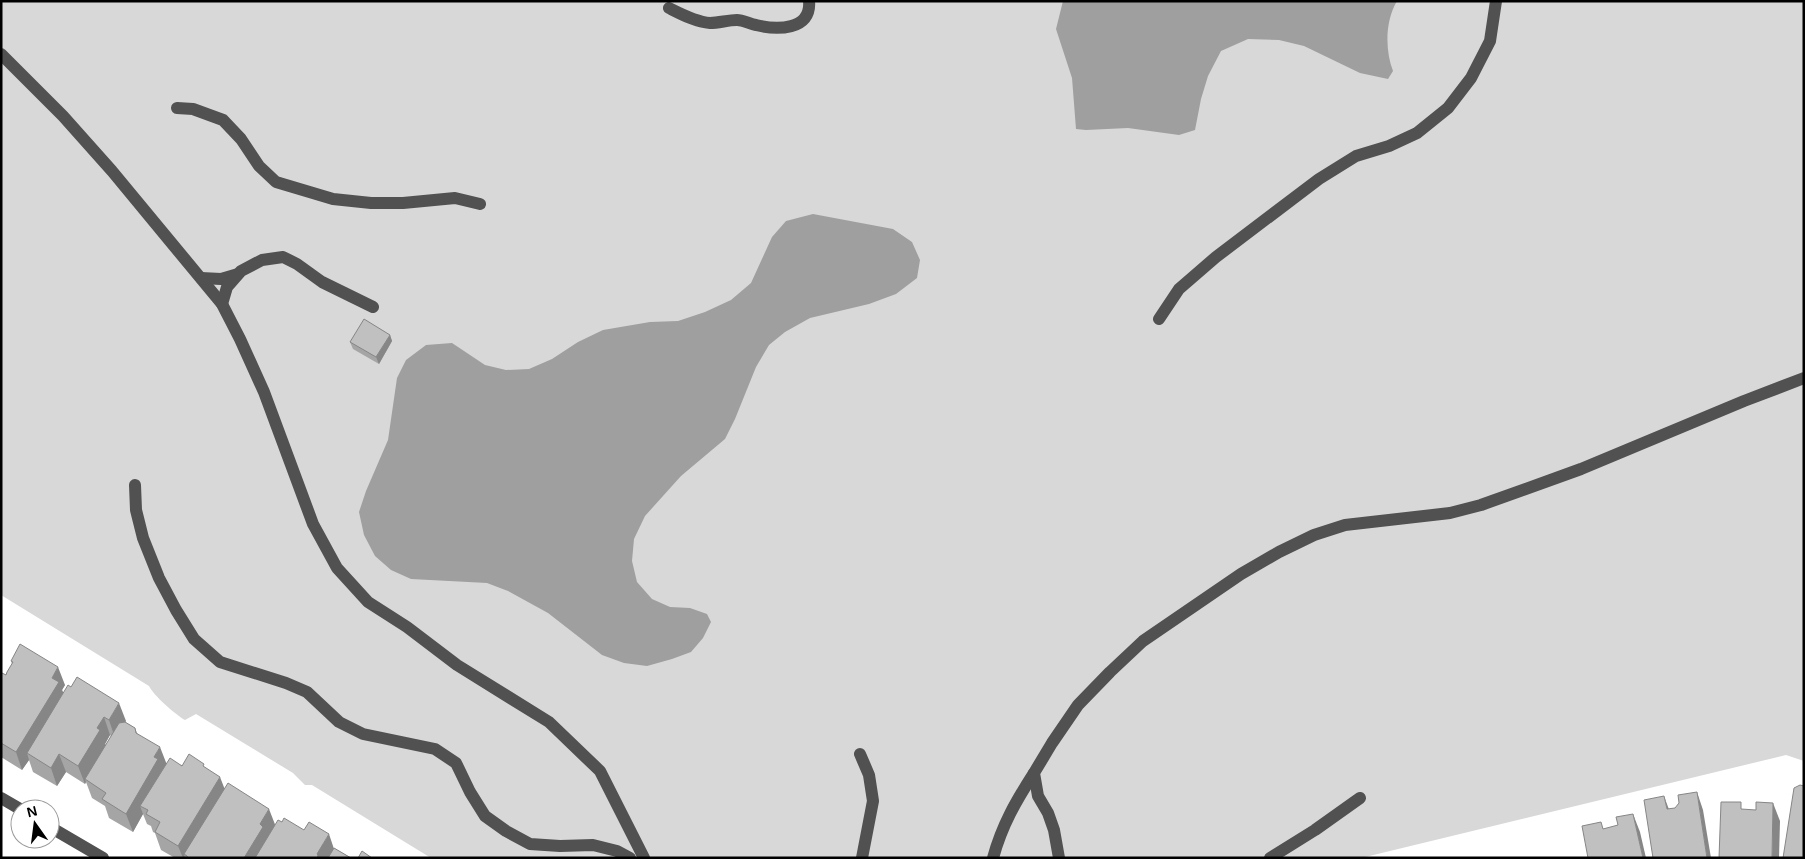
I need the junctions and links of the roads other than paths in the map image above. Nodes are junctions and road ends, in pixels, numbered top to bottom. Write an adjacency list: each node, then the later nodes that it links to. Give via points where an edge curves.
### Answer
1 (809, 1): 3 (street, via 810,10 802,22 782,29 738,20 708,23)
2 (1496, 1): 11 (street, via 1490,41 1471,78 1448,108 1417,133 1356,156 1311,185 1179,289)
3 (669, 8)
4 (1, 54): 8 (street, via 63,116)
5 (177, 108): 6 (street, via 194,109 223,120 259,166 276,182 333,199 403,203 455,198)
6 (480, 204)
7 (238, 274): 8 (street); 9 (street, via 227,287); 10 (street, via 262,260 283,257 322,282)
8 (201, 278): 9 (street)
9 (222, 304): 20 (street, via 264,392 313,524 337,568 368,602 548,722 600,771)
10 (373, 307)
11 (1159, 319)
12 (1804, 378): 15 (street, via 1481,506 1450,513 1345,525 1279,552 1143,640 1078,705)
13 (135, 485): 19 (street, via 136,510 143,538 159,578 194,640 220,662 307,692 339,722 363,734 435,749 456,763 485,816 530,844 593,845)
14 (860, 754): 21 (street, via 869,775 873,801)
15 (1034, 773): 22 (street, via 999,834); 23 (street, via 1038,796 1054,830)
16 (1360, 798): 24 (street)
17 (60, 833): 18 (street)
18 (103, 858)
19 (630, 858)
20 (644, 858)
21 (862, 858)
22 (993, 858)
23 (1059, 858)
24 (1270, 858)

